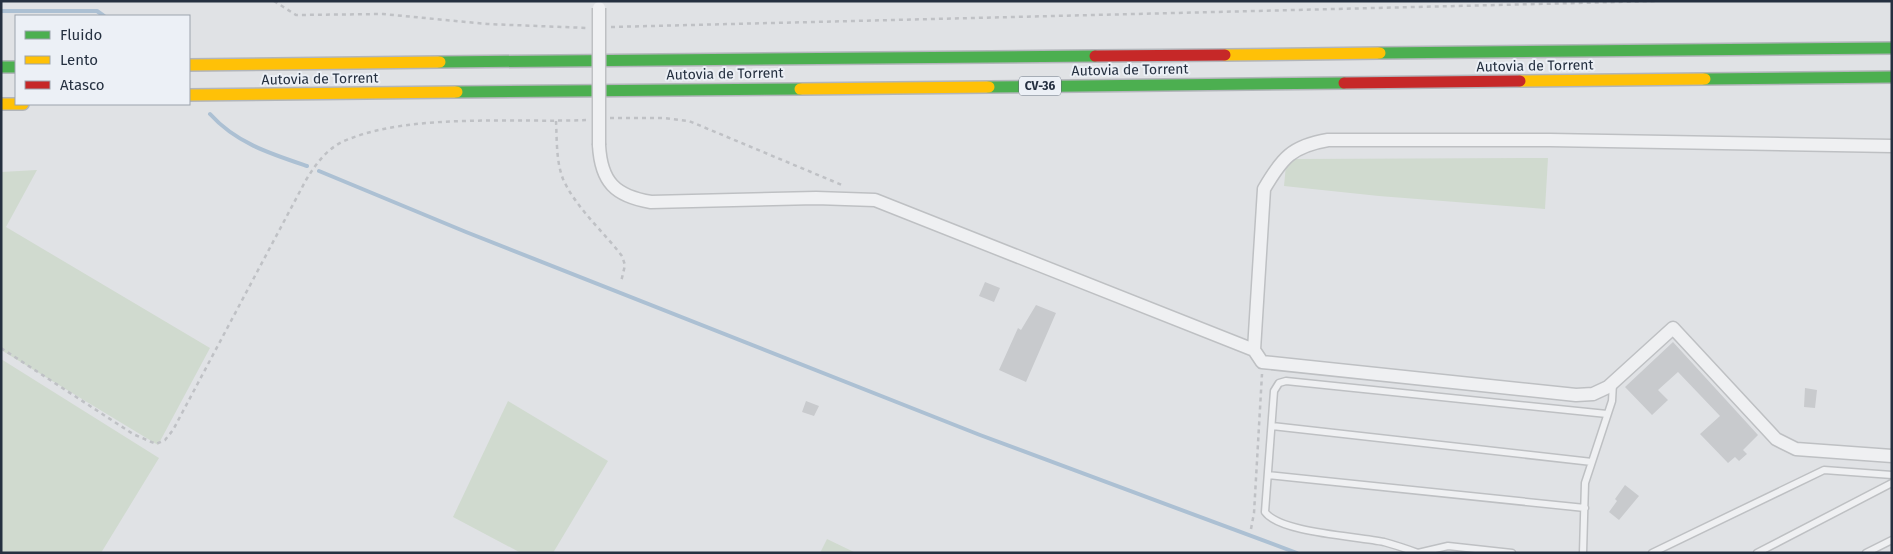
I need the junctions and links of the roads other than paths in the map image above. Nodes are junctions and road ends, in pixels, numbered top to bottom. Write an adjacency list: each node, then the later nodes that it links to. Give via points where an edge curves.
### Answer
1 (599, 4): 15 (street, bridge, via 600,161 604,176 616,190 631,198 651,202 816,198 875,200)
2 (1892, 39): 4 (highway)
3 (1892, 48): 4 (highway, Autovia de Torrent)
4 (1613, 50): 5 (highway, Autovia de Torrent)
5 (190, 65)
6 (1, 67): 7 (highway)
7 (15, 67)
8 (1892, 77): 11 (highway, Autovia de Torrent / CV-36)
9 (1, 93): 10 (highway)
10 (15, 93)
11 (190, 95)
12 (1, 104): 13 (highway)
13 (15, 104)
14 (1892, 146): 15 (street, via 1541,140 1328,140 1309,143 1291,152 1264,189)
15 (1254, 350): 16 (street, via 1262,362 1576,395 1593,394)
16 (1613, 382): 17 (lane, via 1612,401); 19 (street, via 1673,328 1776,439 1796,449)
17 (1607, 414): 18 (lane, via 1286,381 1279,383 1274,391); 20 (lane)
18 (1272, 426): 20 (lane); 22 (lane)
19 (1892, 456)
20 (1592, 462): 24 (lane, via 1585,483)
21 (1892, 475): 29 (lane, via 1824,470)
22 (1268, 476): 24 (lane); 26 (lane, via 1265,512 1270,519 1316,531 1384,542)
23 (1892, 483): 30 (lane)
24 (1584, 508): 28 (lane)
25 (1892, 540): 31 (lane)
26 (1418, 553): 27 (lane, via 1448,546)
27 (1512, 553)
28 (1583, 553)
29 (1652, 553)
30 (1757, 553)
31 (1866, 553)

